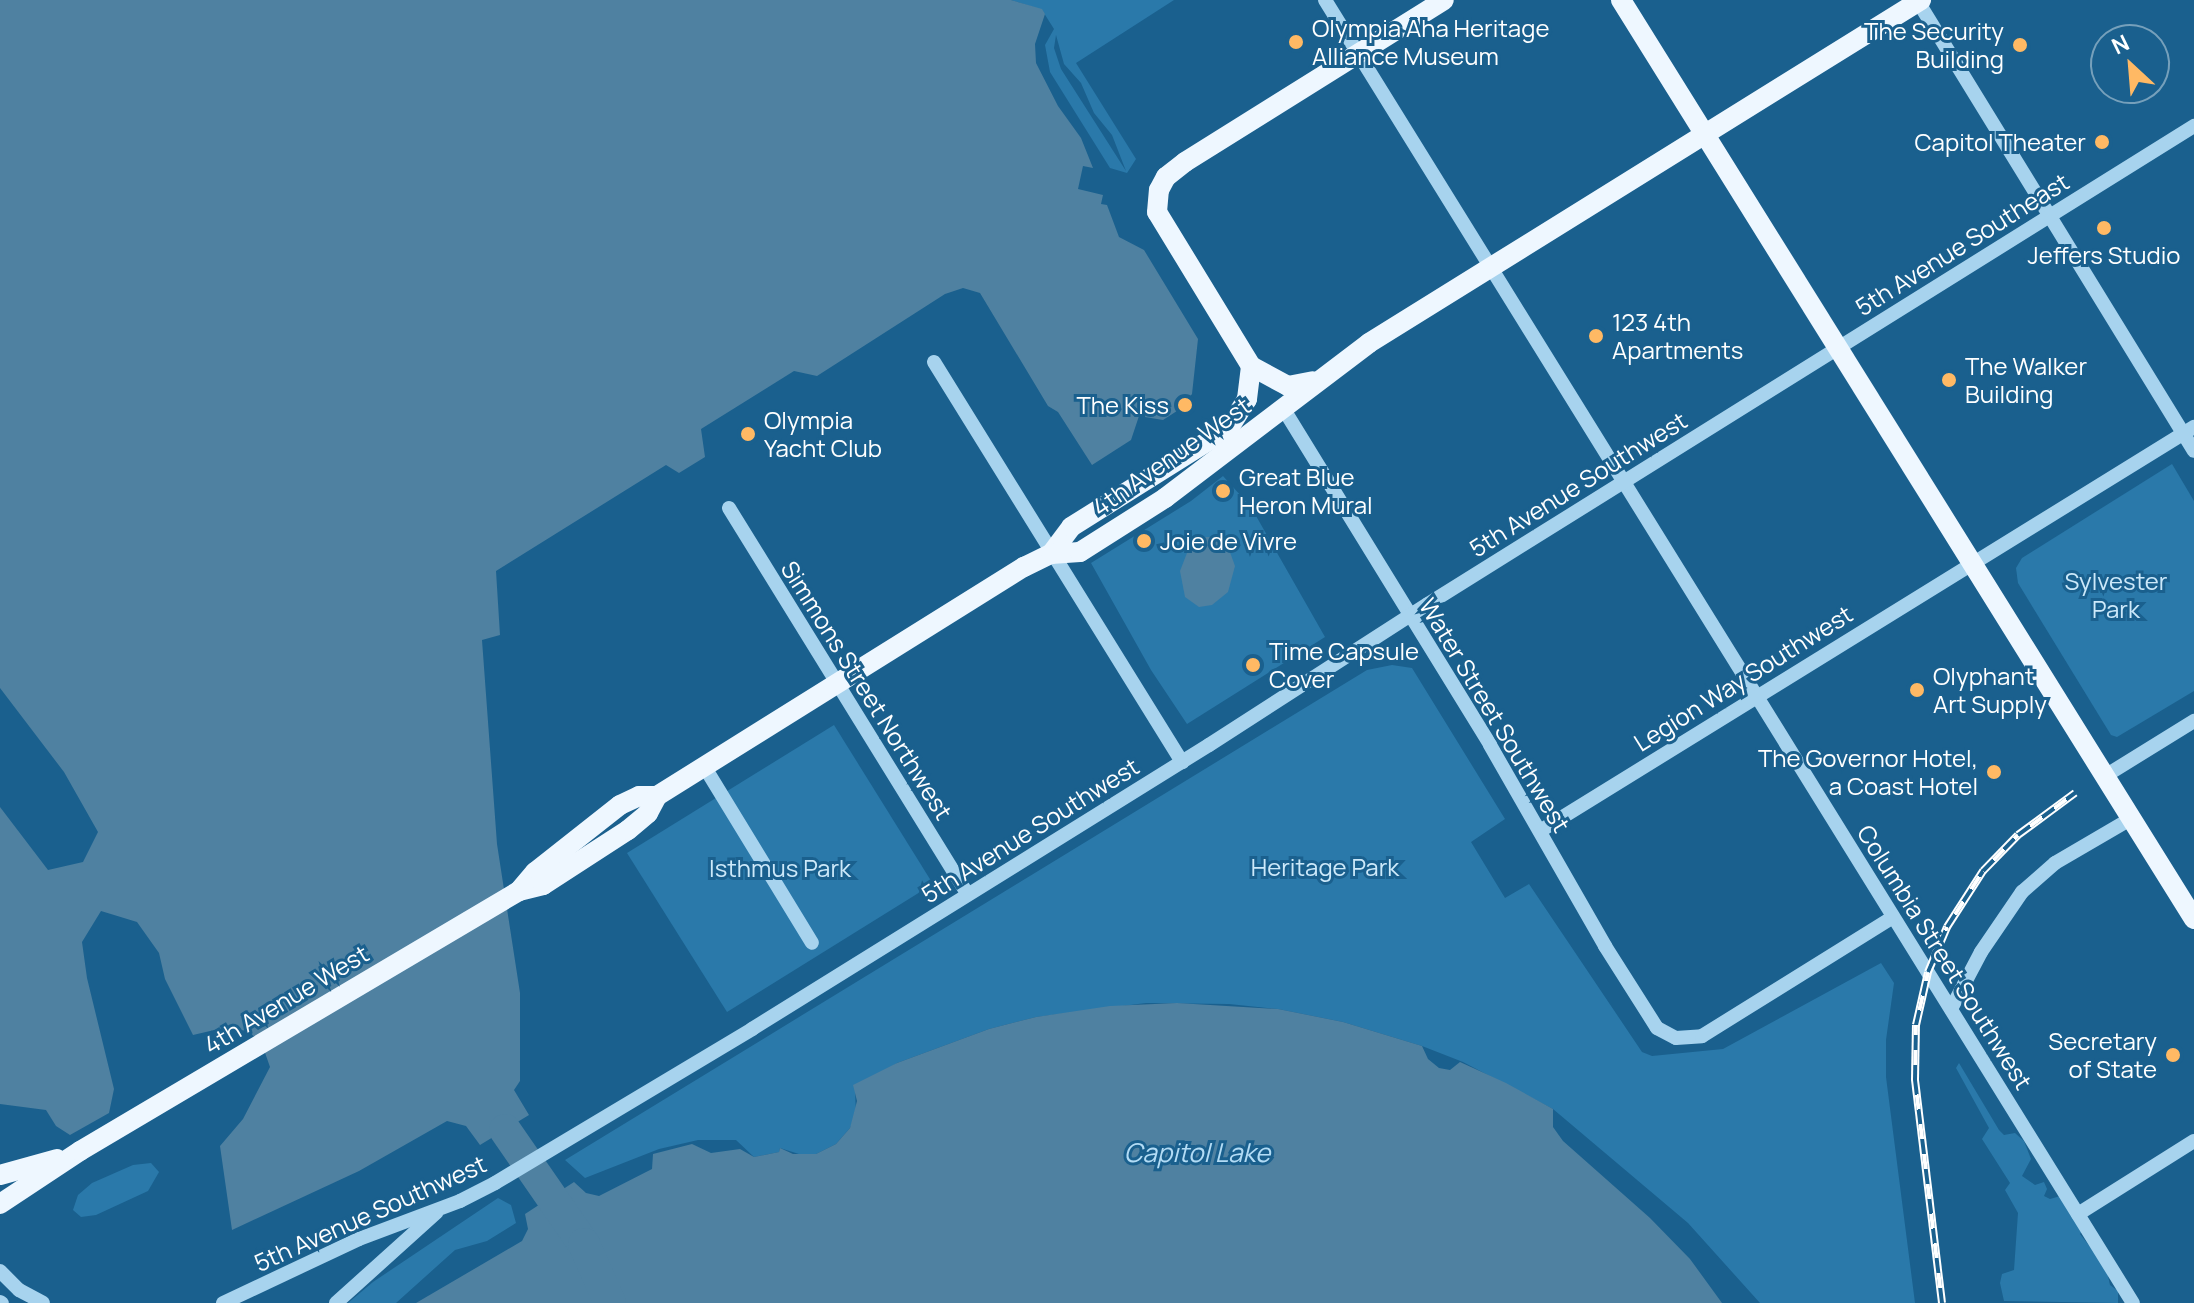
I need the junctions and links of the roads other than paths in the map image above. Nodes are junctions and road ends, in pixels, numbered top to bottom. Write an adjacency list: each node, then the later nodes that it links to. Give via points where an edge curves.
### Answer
1 (1325, 0): 5 (street, Columbia Street Southwest)
2 (1444, 0): 5 (main road)
3 (1621, 0): 7 (main road)
4 (1919, 1): 7 (main road, 4th Avenue West); 8 (street)
5 (1358, 53): 9 (street, Columbia Street Southwest); 12 (main road, via 1185,162 1159,190 1162,225)
6 (2194, 126): 8 (street, 5th Avenue Southeast)
7 (1704, 134): 9 (main road, 4th Avenue West); 10 (main road)
8 (2050, 214): 10 (street, 5th Avenue Southeast); 15 (street)
9 (1491, 267): 13 (main road, 4th Avenue West); 17 (street, Columbia Street Southwest)
10 (1837, 350): 17 (street, 5th Avenue Southwest); 20 (main road)
11 (934, 362): 19 (street)
12 (1251, 366): 13 (main road, via 1288,386); 19 (main road, via 1244,409 1229,428 1071,527)
13 (1315, 381): 14 (main road, 4th Avenue West)
14 (1283, 408): 19 (main road, 4th Avenue West, via 1165,498 1080,552); 21 (street, Water Street Southwest)
15 (2189, 430): 16 (street); 20 (street, Legion Way Southwest)
16 (2194, 451)
17 (1625, 482): 21 (street, 5th Avenue Southwest); 23 (street, Columbia Street Southwest)
18 (729, 508): 22 (street, Simmons Street Northwest)
19 (1051, 554): 22 (main road, 4th Avenue West); 25 (street)
20 (1970, 564): 23 (street, Legion Way Southwest); 27 (main road)
21 (1410, 617): 25 (street, 5th Avenue Southwest); 29 (street, Water Street Southwest)
22 (837, 685): 26 (main road, 4th Avenue West); 30 (street, Simmons Street Northwest)
23 (1756, 696): 29 (street, Legion Way Southwest); 31 (street, Columbia Street Southwest)
24 (2194, 721): 27 (street)
25 (1182, 762): 30 (street, 5th Avenue Southwest)
26 (704, 766): 33 (street); 36 (main road, 4th Avenue West, via 657,796 648,813 628,830)
27 (2105, 776): 28 (main road)
28 (2132, 818): 32 (main road); 34 (street, via 2055,863 2022,892)
29 (1540, 831): 31 (street, Water Street Southwest, via 1657,1028 1676,1038 1702,1036)
30 (967, 894): 39 (street, 5th Avenue Southwest, via 495,1183)
31 (1893, 917): 34 (street, Columbia Street Southwest)
32 (2194, 919)
33 (812, 943)
34 (1951, 1009): 40 (street, Columbia Street Southwest)
35 (2194, 1141): 40 (street)
36 (80, 1151): 37 (main road); 38 (main road)
37 (0, 1175)
38 (0, 1204)
39 (439, 1210): 43 (street, 5th Avenue Southwest, via 359,1239); 44 (street)
40 (2078, 1214): 45 (street, Columbia Street Southwest)
41 (0, 1271): 42 (street)
42 (43, 1303)
43 (223, 1303)
44 (336, 1303)
45 (2133, 1303)

